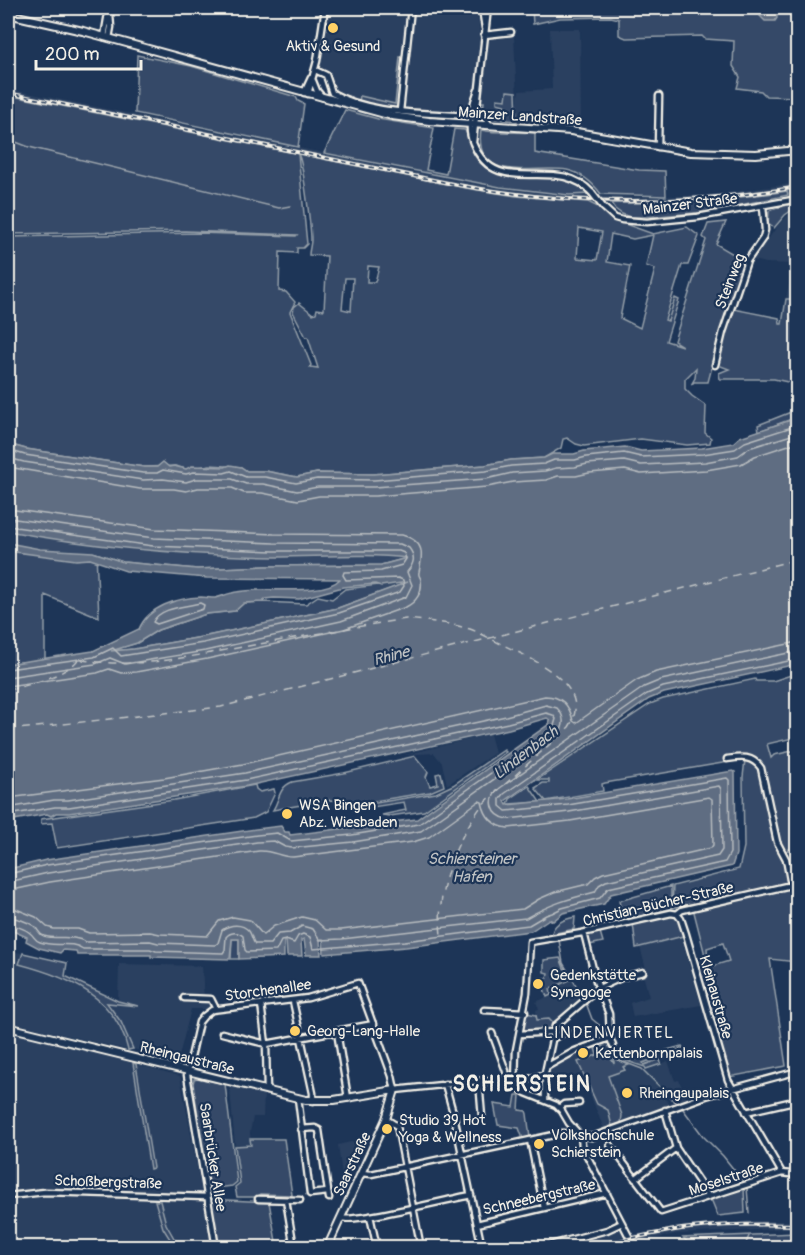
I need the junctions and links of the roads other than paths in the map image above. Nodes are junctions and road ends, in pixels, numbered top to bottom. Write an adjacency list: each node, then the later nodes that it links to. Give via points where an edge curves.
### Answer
1 (325, 8): 12 (street)
2 (411, 8): 19 (street)
3 (482, 8): 9 (street)
4 (488, 8): 9 (street)
5 (109, 10): 7 (street); 10 (street)
6 (8, 14): 10 (main road, Mainzer Landstraße)
7 (111, 27): 10 (street); 11 (street)
8 (511, 32): 9 (street)
9 (485, 33): 14 (street)
10 (107, 37): 11 (main road, Mainzer Landstraße)
11 (119, 41): 15 (main road, Mainzer Landstraße)
12 (315, 70): 13 (street); 15 (street); 19 (street, Mainzer Landstraße, via 327,75 330,91 335,95)
13 (313, 78): 15 (street); 17 (street, via 315,88)
14 (478, 90): 18 (street); 22 (street)
15 (306, 93): 17 (main road, Mainzer Landstraße)
16 (659, 96): 26 (street)
17 (324, 98): 21 (main road, Mainzer Landstraße, via 398,117)
18 (478, 109): 22 (street); 23 (street)
19 (400, 111): 20 (street, Mainzer Landstraße)
20 (465, 116)
21 (452, 122): 22 (main road, Mainzer Landstraße); 24 (street)
22 (473, 124): 23 (main road, Mainzer Landstraße); 24 (street); 25 (street)
23 (490, 125): 26 (main road, Mainzer Landstraße, via 572,131)
24 (469, 134): 25 (street, Mainzer Straße)
25 (473, 143): 29 (street, Mainzer Straße, bridge, via 479,157 496,171 515,176 567,176 583,184 615,218 639,222)
26 (658, 147): 27 (main road, Mainzer Landstraße, via 691,152)
27 (796, 154)
28 (798, 199): 29 (street, Mainzer Straße)
29 (763, 206): 30 (street, Steinweg, via 763,238 747,261)
30 (715, 365)
31 (727, 759): 32 (street, Christian-Bücher-Straße, via 747,757 761,768 791,885)
32 (677, 914): 33 (street, Christian-Bücher-Straße); 63 (street, Kleinaustraße)
33 (584, 934): 35 (street); 41 (street, Christian-Bücher-Straße, via 530,942)
34 (642, 972): 35 (street)
35 (599, 988): 46 (street, via 557,1024); 52 (street, via 610,1018)
36 (184, 998): 39 (street, via 211,999)
37 (293, 1000): 38 (street, Storchenallee); 42 (street, Storchenallee, via 358,983); 50 (street)
38 (261, 1004): 39 (street, Storchenallee); 53 (street)
39 (216, 1009): 56 (street, Storchenallee, via 199,1022)
40 (484, 1011): 41 (street)
41 (525, 1012): 49 (street)
42 (374, 1024): 45 (street); 64 (street)
43 (8, 1028): 56 (main road, Rheingaustraße)
44 (567, 1031): 51 (street)
45 (337, 1032): 50 (street); 68 (street)
46 (553, 1032): 49 (street); 51 (street)
47 (222, 1033): 53 (street)
48 (492, 1033): 60 (street)
49 (520, 1034): 61 (street)
50 (300, 1038): 53 (street); 69 (street)
51 (552, 1039): 55 (street)
52 (608, 1039): 54 (street); 55 (street)
53 (266, 1044): 65 (street)
54 (613, 1047)
55 (548, 1066): 58 (street)
56 (187, 1071): 65 (main road, Rheingaustraße); 96 (street, Saarbrücker Allee)
57 (798, 1071): 63 (street)
58 (545, 1074): 61 (street); 70 (street)
59 (479, 1081): 60 (street); 62 (street); 77 (street)
60 (507, 1082): 61 (street)
61 (515, 1082): 70 (street, via 526,1093)
62 (445, 1084): 64 (street); 86 (street)
63 (732, 1088): 75 (street); 76 (street, Kleinaustraße)
64 (395, 1090): 66 (main road, Rheingaustraße); 73 (main road, Saarstraße)
65 (267, 1091): 67 (main road, Rheingaustraße)
66 (381, 1092): 68 (main road, Rheingaustraße); 73 (main road, via 389,1096)
67 (298, 1098): 69 (main road, Rheingaustraße); 80 (street)
68 (348, 1098): 69 (main road, Rheingaustraße)
69 (313, 1100)
70 (545, 1100): 74 (street)
71 (798, 1100): 76 (street)
72 (579, 1103): 74 (street)
73 (392, 1104): 78 (main road, Saarstraße)
74 (559, 1108): 79 (street)
75 (665, 1110): 82 (street, via 593,1136); 85 (street)
76 (746, 1112): 89 (street, Kleinaustraße)
77 (482, 1117)
78 (387, 1119): 87 (street, via 397,1126); 88 (main road, Saarstraße)
79 (569, 1124): 81 (street); 82 (street)
80 (301, 1129): 92 (street, via 320,1130); 92 (street, via 310,1194)
81 (563, 1133): 82 (street); 83 (street)
82 (581, 1136): 93 (street, via 582,1146)
83 (530, 1140): 86 (street); 103 (street)
84 (610, 1145): 91 (street)
85 (676, 1149): 91 (street); 97 (street)
86 (462, 1155): 87 (street); 94 (street)
87 (405, 1167): 88 (street); 102 (street)
88 (361, 1173): 105 (main road, Saarstraße)
89 (782, 1173): 90 (street, Moselstraße); 97 (street, Moselstraße)
90 (798, 1175)
91 (636, 1179): 97 (street, Moselstraße, via 661,1212)
92 (328, 1192): 98 (street)
93 (607, 1193): 103 (street, Schneebergstraße); 106 (street)
94 (471, 1195): 102 (street); 107 (street)
95 (8, 1196): 96 (street, Schoßbergstraße, via 45,1192)
96 (207, 1197): 109 (street, Saarbrücker Allee)
97 (709, 1197)
98 (329, 1198)
99 (258, 1199): 100 (street)
100 (285, 1200): 101 (street); 110 (street)
101 (300, 1200)
102 (413, 1207): 104 (street); 113 (street)
103 (544, 1208): 107 (street, Schneebergstraße)
104 (370, 1216): 105 (street); 112 (street)
105 (340, 1218): 111 (main road, Saarstraße)
106 (622, 1223): 108 (street); 115 (street)
107 (477, 1224): 114 (street)
108 (635, 1246): 116 (street)
109 (216, 1248)
110 (294, 1248)
111 (327, 1248)
112 (376, 1248)
113 (421, 1248)
114 (482, 1248)
115 (539, 1248)
116 (627, 1248)

